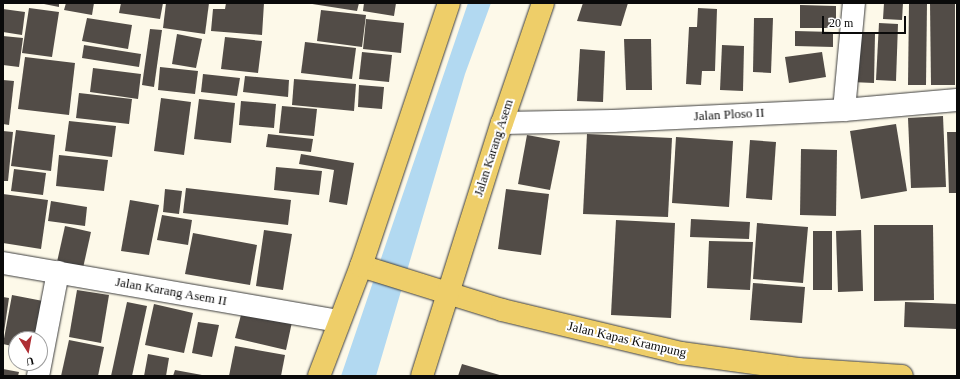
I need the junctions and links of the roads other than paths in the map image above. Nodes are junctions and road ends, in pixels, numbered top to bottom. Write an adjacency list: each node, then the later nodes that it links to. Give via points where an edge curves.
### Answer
1 (449, 3): 8 (main road)
2 (544, 3): 6 (main road, Jalan Karang Asem)
3 (854, 3): 5 (street)
4 (957, 100): 5 (street, Jalan Ploso II)
5 (844, 110): 6 (street, Jalan Ploso II, via 613,121)
6 (502, 123): 10 (main road, Jalan Karang Asem)
7 (3, 263): 9 (street, Jalan Karang Asem II)
8 (365, 267): 10 (main road, Jalan Kapas Krampung); 11 (main road)
9 (58, 272): 11 (street, Jalan Karang Asem II); 12 (street)
10 (444, 294): 14 (main road, Jalan Karang Asem); 15 (main road, Jalan Kapas Krampung, via 681,353 798,369)
11 (340, 321): 13 (main road)
12 (38, 376)
13 (319, 376)
14 (422, 376)
15 (902, 376)

